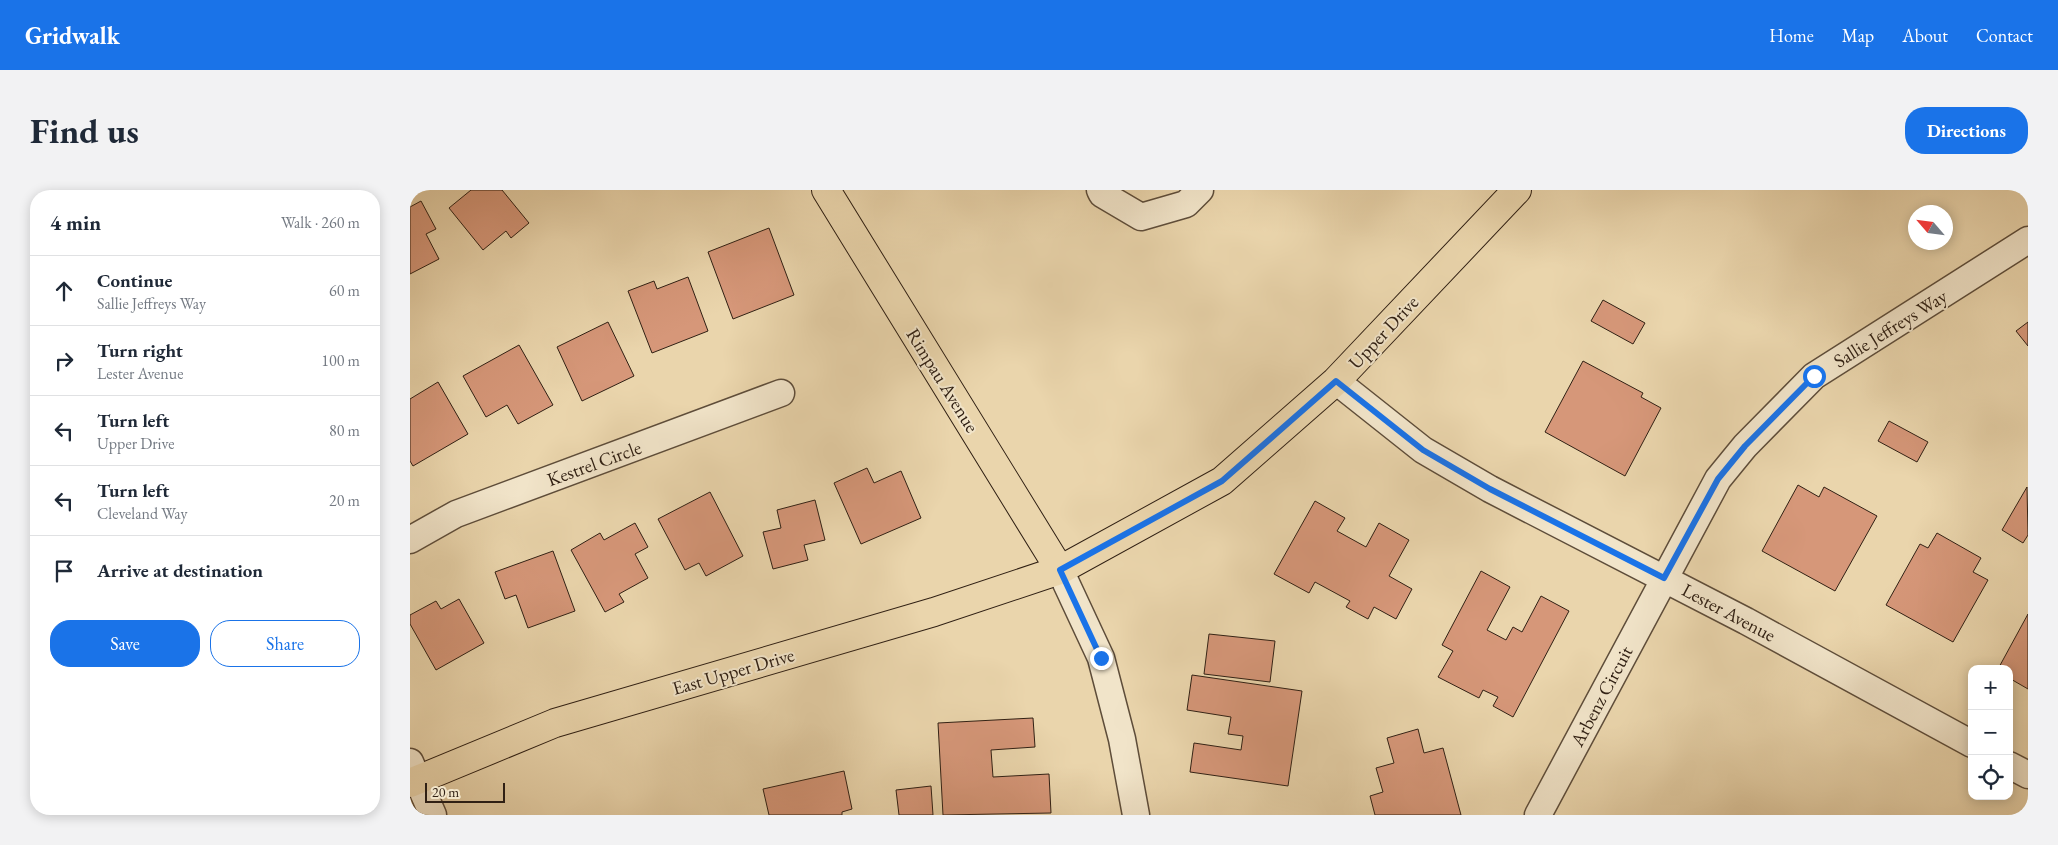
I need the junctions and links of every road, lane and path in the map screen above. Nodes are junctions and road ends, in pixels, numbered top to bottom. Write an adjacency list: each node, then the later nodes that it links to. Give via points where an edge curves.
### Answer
1 (826, 190): 9 (main road, Rimpau Avenue)
2 (1100, 190): 3 (street, via 1141,217 1186,204)
3 (1200, 190)
4 (1517, 190): 6 (main road, Upper Drive)
5 (2028, 240): 10 (street, Sallie Jeffreys Way, via 1814,376 1745,446 1718,479)
6 (1336, 381): 9 (main road, Upper Drive, via 1222,481); 10 (street, Lester Avenue, via 1423,450 1490,489)
7 (781, 393): 8 (street, Kestrel Circle, via 456,514)
8 (410, 540)
9 (1060, 570): 13 (main road, East Upper Drive, via 934,612 555,723); 16 (street, via 1101,658 1122,740)
10 (1664, 578): 11 (street, Lester Avenue); 17 (street, Arbenz Circuit)
11 (1968, 742)
12 (2013, 767): 14 (street)
13 (413, 775): 15 (street)
14 (2028, 775)
15 (434, 815)
16 (1136, 815)
17 (1538, 815)

